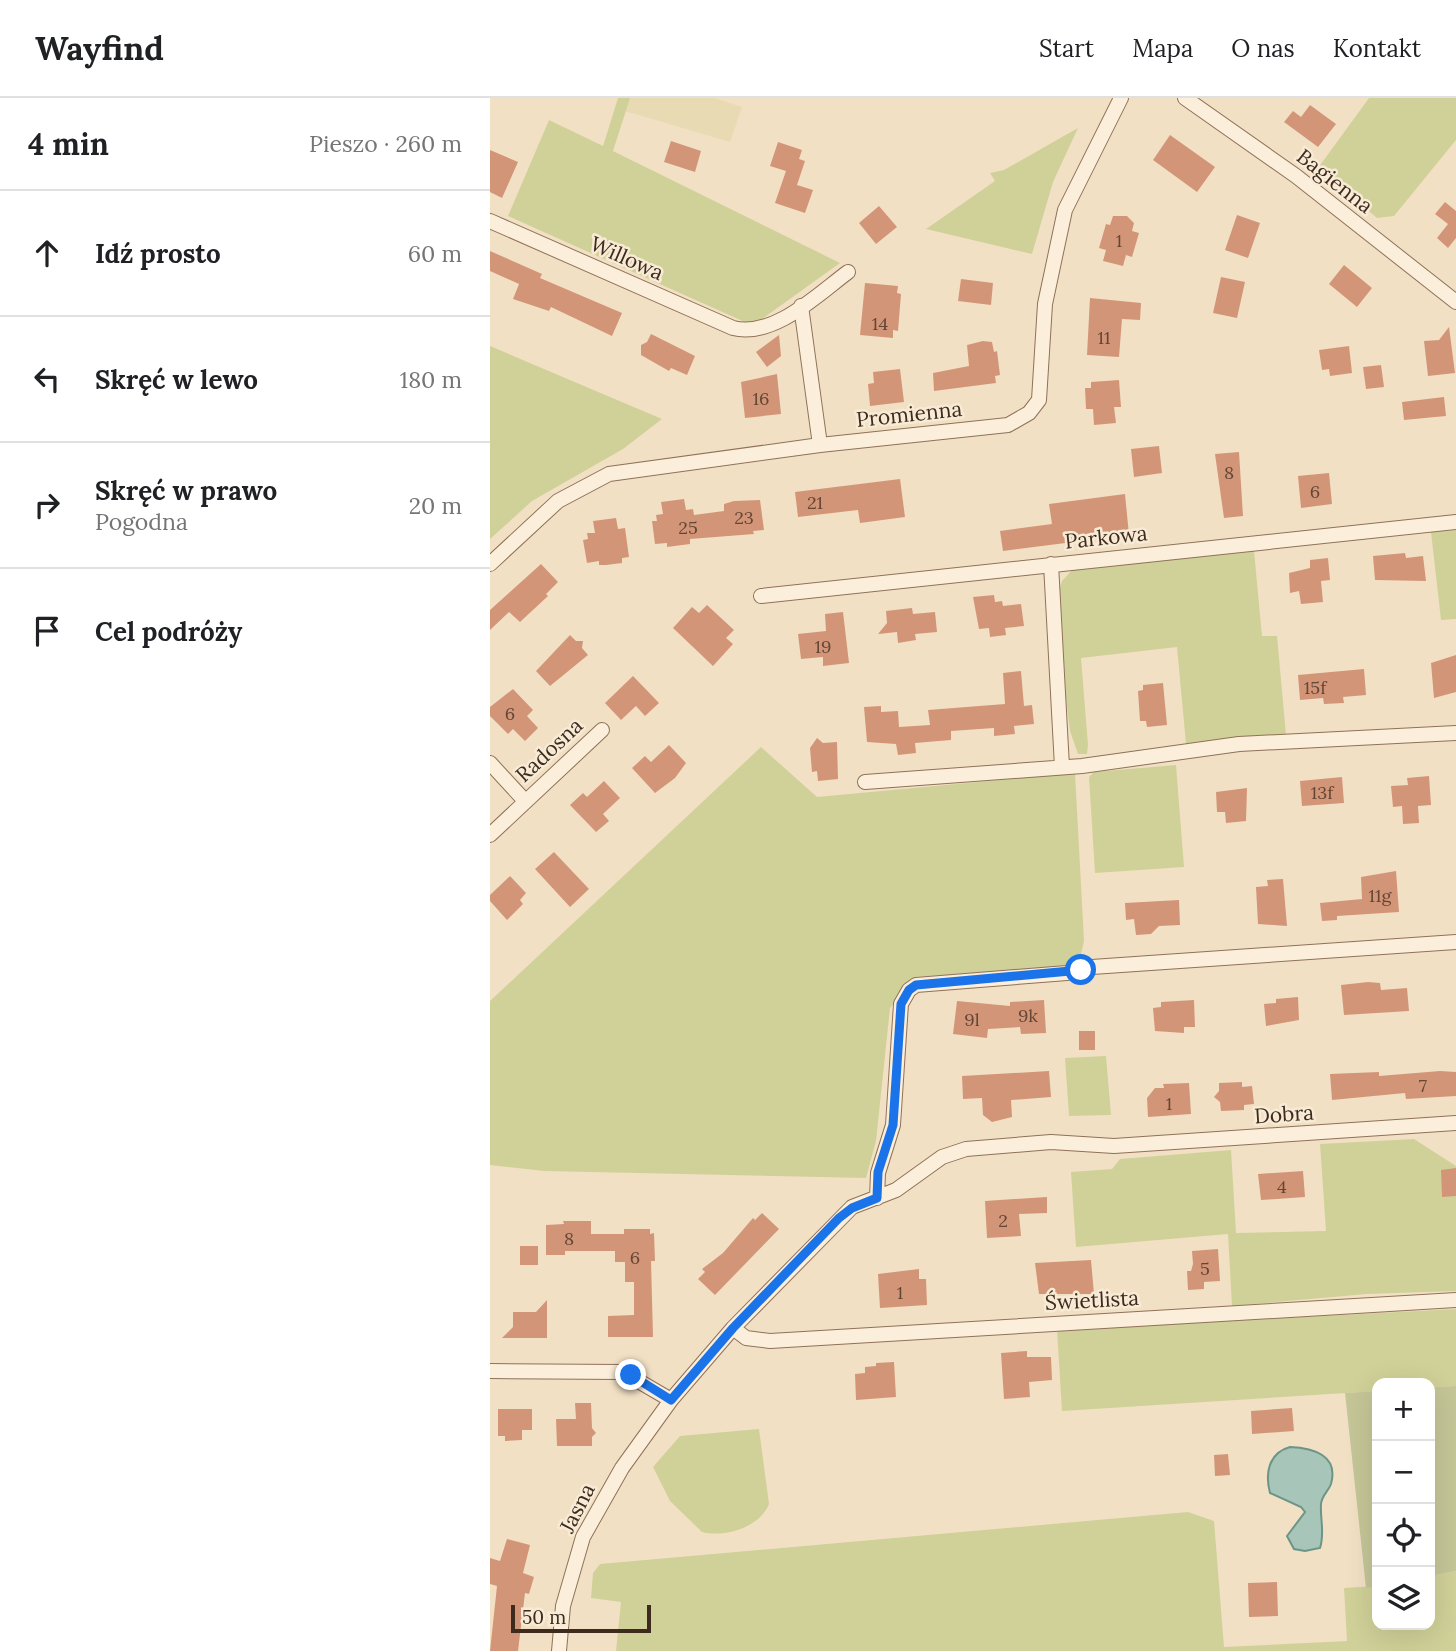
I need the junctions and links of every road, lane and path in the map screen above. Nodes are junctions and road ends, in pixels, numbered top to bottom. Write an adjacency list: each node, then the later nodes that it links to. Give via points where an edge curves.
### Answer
1 (1121, 98): 7 (street, Promienna, via 1065,209 1045,304 1039,400 1029,413 1008,425)
2 (1185, 98): 5 (street, Bagienna, via 1296,176)
3 (490, 220): 6 (street, Willowa, via 733,328 757,330)
4 (848, 272): 6 (street)
5 (1456, 302)
6 (801, 306): 7 (street)
7 (820, 445): 9 (street, Promienna, via 609,474 558,501)
8 (1456, 522): 10 (street, Parkowa)
9 (490, 564)
10 (1051, 564): 11 (street, Parkowa); 15 (street)
11 (761, 596)
12 (602, 730): 17 (street, Radosna)
13 (1456, 733): 15 (street, via 1239,744)
14 (490, 763): 17 (street, Radosna)
15 (1062, 767): 16 (street)
16 (865, 782)
17 (525, 801): 18 (street, Radosna)
18 (490, 835)
19 (1456, 942): 21 (street, via 1091,967 1067,973 916,985 901,1004 893,1125 878,1172)
20 (1456, 1124): 21 (street, Dobra, via 1114,1146 1051,1142 952,1152)
21 (877, 1198): 23 (street, Jasna, via 839,1218)
22 (1456, 1300): 23 (street, Świetlista, via 770,1341 746,1338)
23 (733, 1328): 25 (street, Jasna)
24 (490, 1371): 25 (street, via 623,1372)
25 (671, 1400): 26 (street, Jasna, via 622,1468 583,1537 564,1606)
26 (559, 1651)

